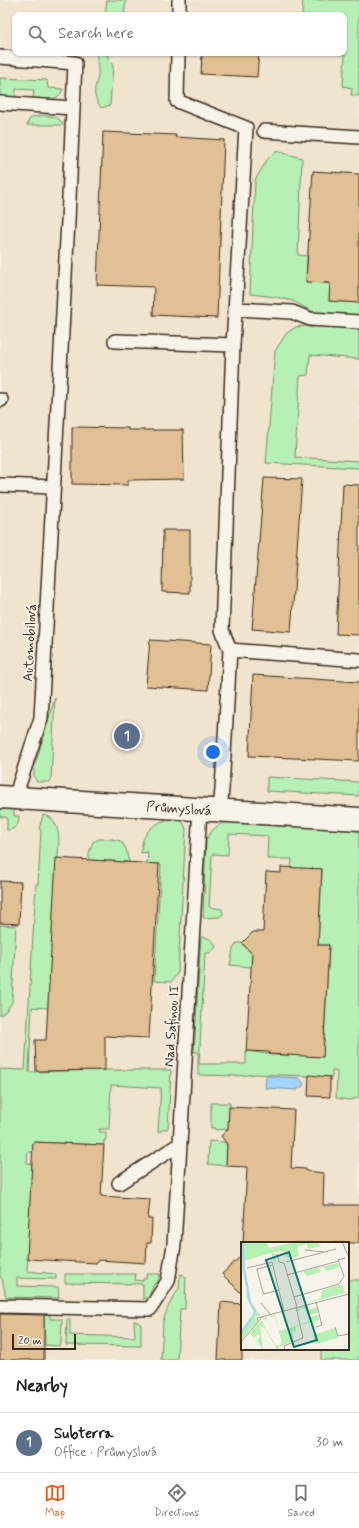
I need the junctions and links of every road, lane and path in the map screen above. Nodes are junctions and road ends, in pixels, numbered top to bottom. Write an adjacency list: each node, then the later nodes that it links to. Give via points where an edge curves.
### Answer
1 (180, 0): 2 (lane)
2 (179, 12)
3 (178, 56): 9 (lane, via 177,101 246,128)
4 (0, 57): 6 (lane, Automobilová, via 75,63)
5 (0, 103): 6 (lane)
6 (73, 108): 14 (lane, Automobilová)
7 (264, 130): 8 (lane)
8 (359, 137)
9 (236, 309): 10 (lane, via 292,312 310,319); 12 (lane)
10 (359, 322)
11 (115, 340): 12 (lane)
12 (233, 345): 15 (lane, via 222,630)
13 (0, 485): 14 (lane)
14 (54, 487): 17 (lane, Automobilová, via 41,718 19,785)
15 (230, 650): 16 (lane); 18 (lane, Nad Safinou II, via 223,781)
16 (359, 660)
17 (8, 797): 18 (street, Průmyslová)
18 (210, 810): 19 (street, Průmyslová); 20 (lane, Nad Safinou II)
19 (359, 819)
20 (180, 1144): 21 (lane); 22 (lane, Nad Safinou II, via 174,1245 168,1281 150,1309)
21 (119, 1183)
22 (0, 1306)

